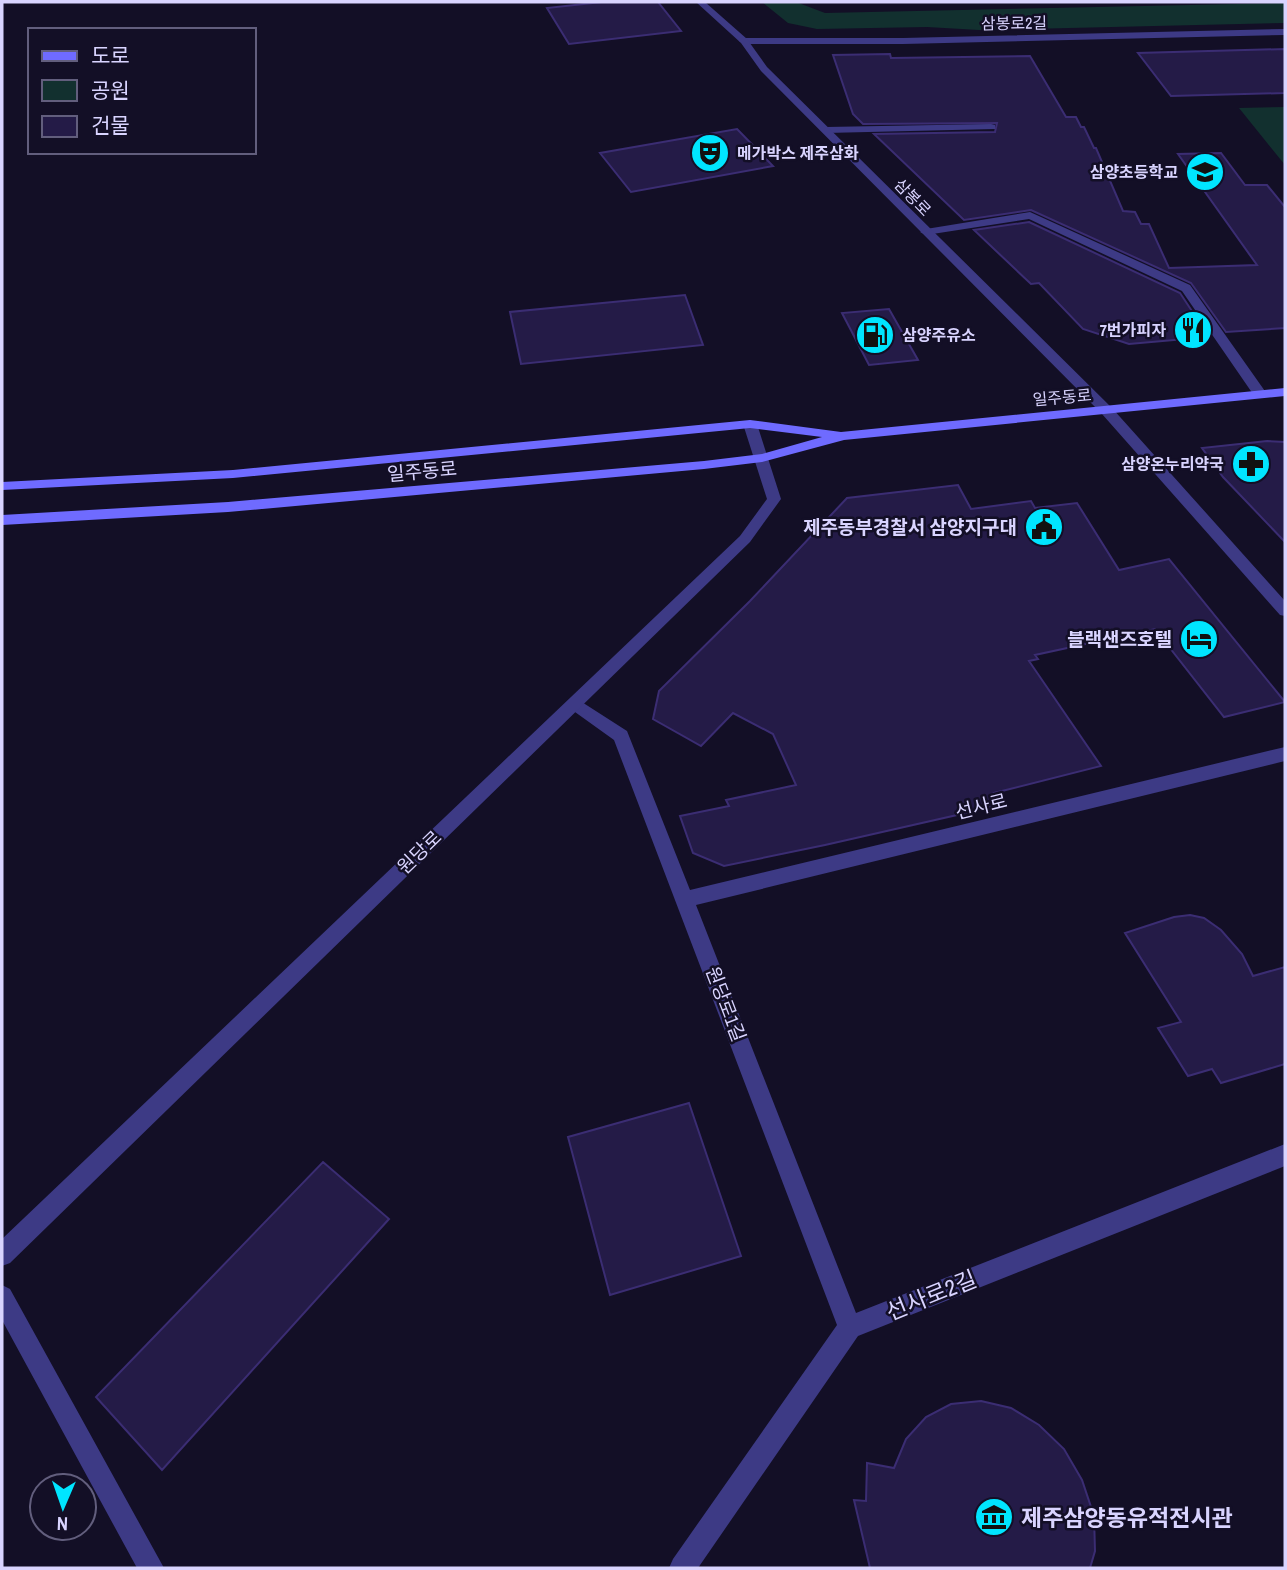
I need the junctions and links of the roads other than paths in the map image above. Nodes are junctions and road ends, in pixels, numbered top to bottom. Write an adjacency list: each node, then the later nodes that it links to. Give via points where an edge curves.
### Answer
1 (700, 2): 3 (street, 삼봉로)
2 (1285, 32): 3 (street, 삼봉로2길)
3 (744, 41): 5 (street, 삼봉로, via 764,69)
4 (991, 127): 5 (street)
5 (826, 130): 6 (street, 삼봉로)
6 (926, 232): 8 (street, via 1030,215 1185,288); 9 (street, 삼봉로)
7 (1285, 392): 8 (main road, 일주동로)
8 (1260, 394): 9 (main road, 일주동로)
9 (1107, 411): 11 (main road, 일주동로); 15 (street)
10 (750, 424): 11 (main road, 일주동로); 12 (street, 원당로); 13 (main road, 일주동로, via 233,474)
11 (843, 436): 12 (main road, 일주동로)
12 (762, 458): 14 (main road, 일주동로, via 228,508); 16 (street, 원당로, via 774,499 745,539)
13 (2, 486)
14 (2, 520)
15 (1285, 611)
16 (574, 703): 18 (street, 원당로1길, via 621,736); 20 (street, 원당로)
17 (1285, 754): 18 (street, 선사로)
18 (686, 899): 22 (street, 원당로1길)
19 (1285, 1155): 22 (street, 선사로2길)
20 (2, 1255)
21 (2, 1297): 23 (street)
22 (850, 1327): 24 (street)
23 (151, 1568)
24 (682, 1568)

